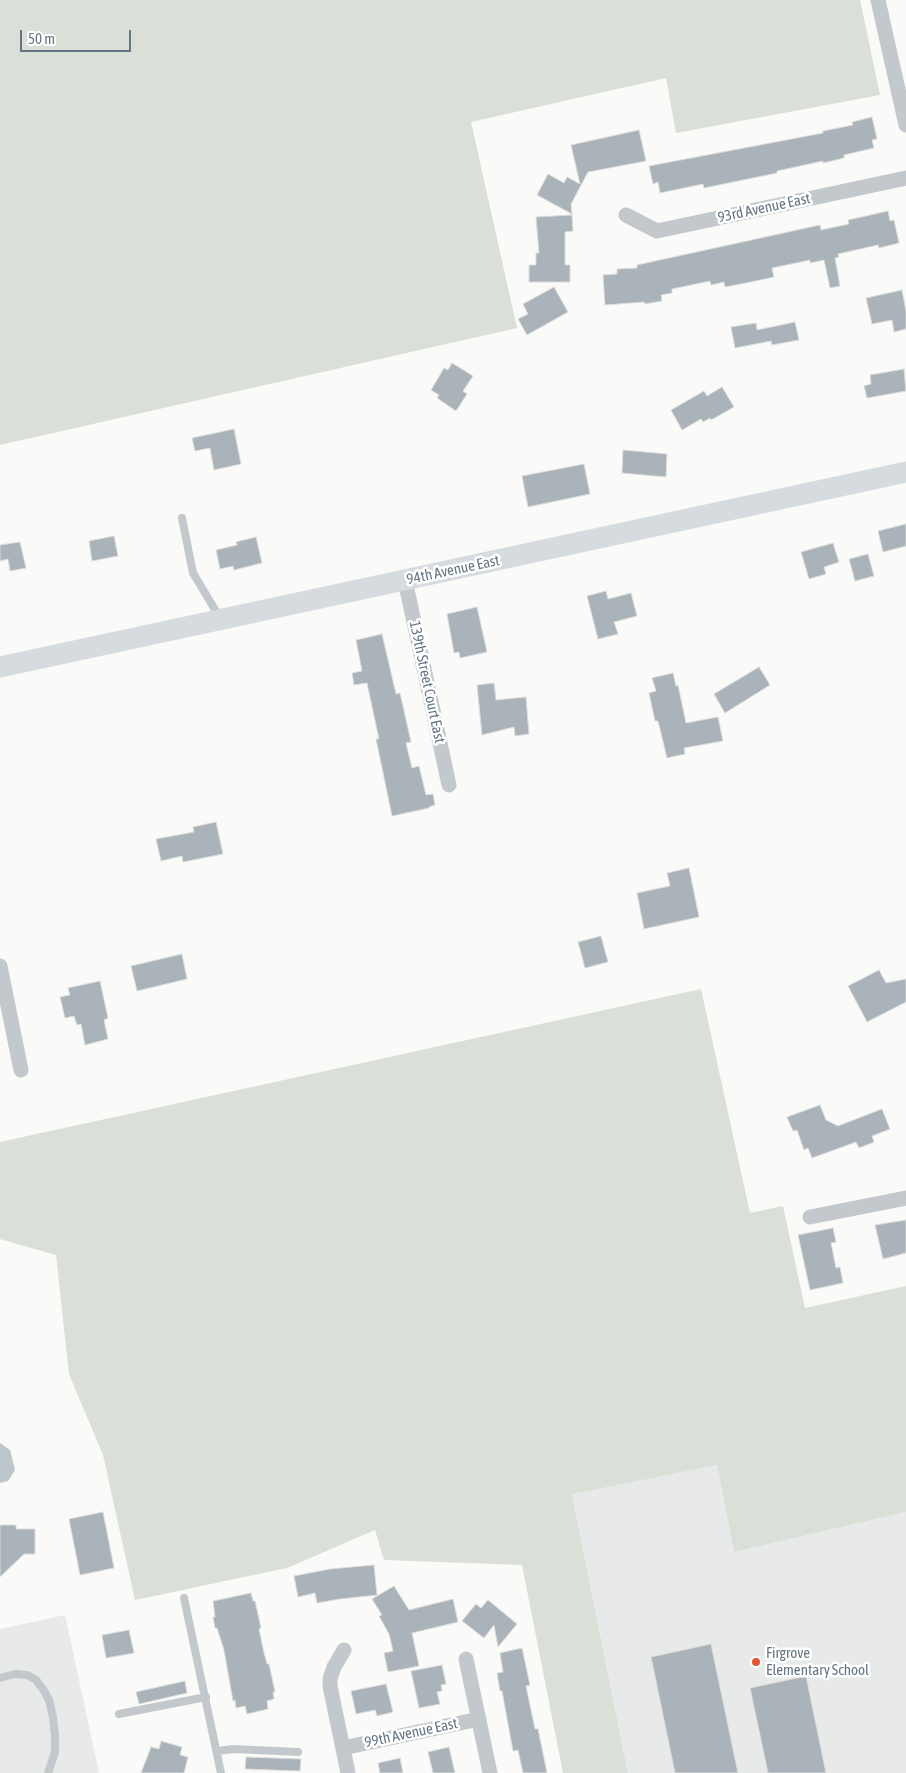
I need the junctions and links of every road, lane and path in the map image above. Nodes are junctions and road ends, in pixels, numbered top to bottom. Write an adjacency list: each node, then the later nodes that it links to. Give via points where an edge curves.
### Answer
1 (878, 0): 2 (street)
2 (906, 126)
3 (906, 178): 4 (street, 93rd Avenue East, via 657,231)
4 (626, 215)
5 (906, 472): 7 (main road, 94th Avenue East)
6 (182, 518): 8 (lane, via 193,573)
7 (405, 580): 8 (main road, 94th Avenue East); 10 (street, 139th Street Court East)
8 (221, 620): 9 (main road, 94th Avenue East)
9 (0, 667)
10 (450, 785)
11 (0, 966): 12 (street)
12 (21, 1070)
13 (906, 1198): 14 (street)
14 (810, 1217)
15 (184, 1598): 19 (lane)
16 (344, 1650): 22 (street, via 330,1679)
17 (466, 1659): 21 (street)
18 (0, 1678): 25 (lane, via 27,1675 36,1680 49,1700 55,1752)
19 (206, 1697): 20 (lane); 23 (lane)
20 (119, 1714)
21 (479, 1719): 22 (street, 99th Avenue East); 28 (street)
22 (343, 1748): 27 (street)
23 (217, 1751): 24 (lane); 26 (lane)
24 (298, 1752)
25 (48, 1773)
26 (221, 1773)
27 (348, 1773)
28 (490, 1773)

